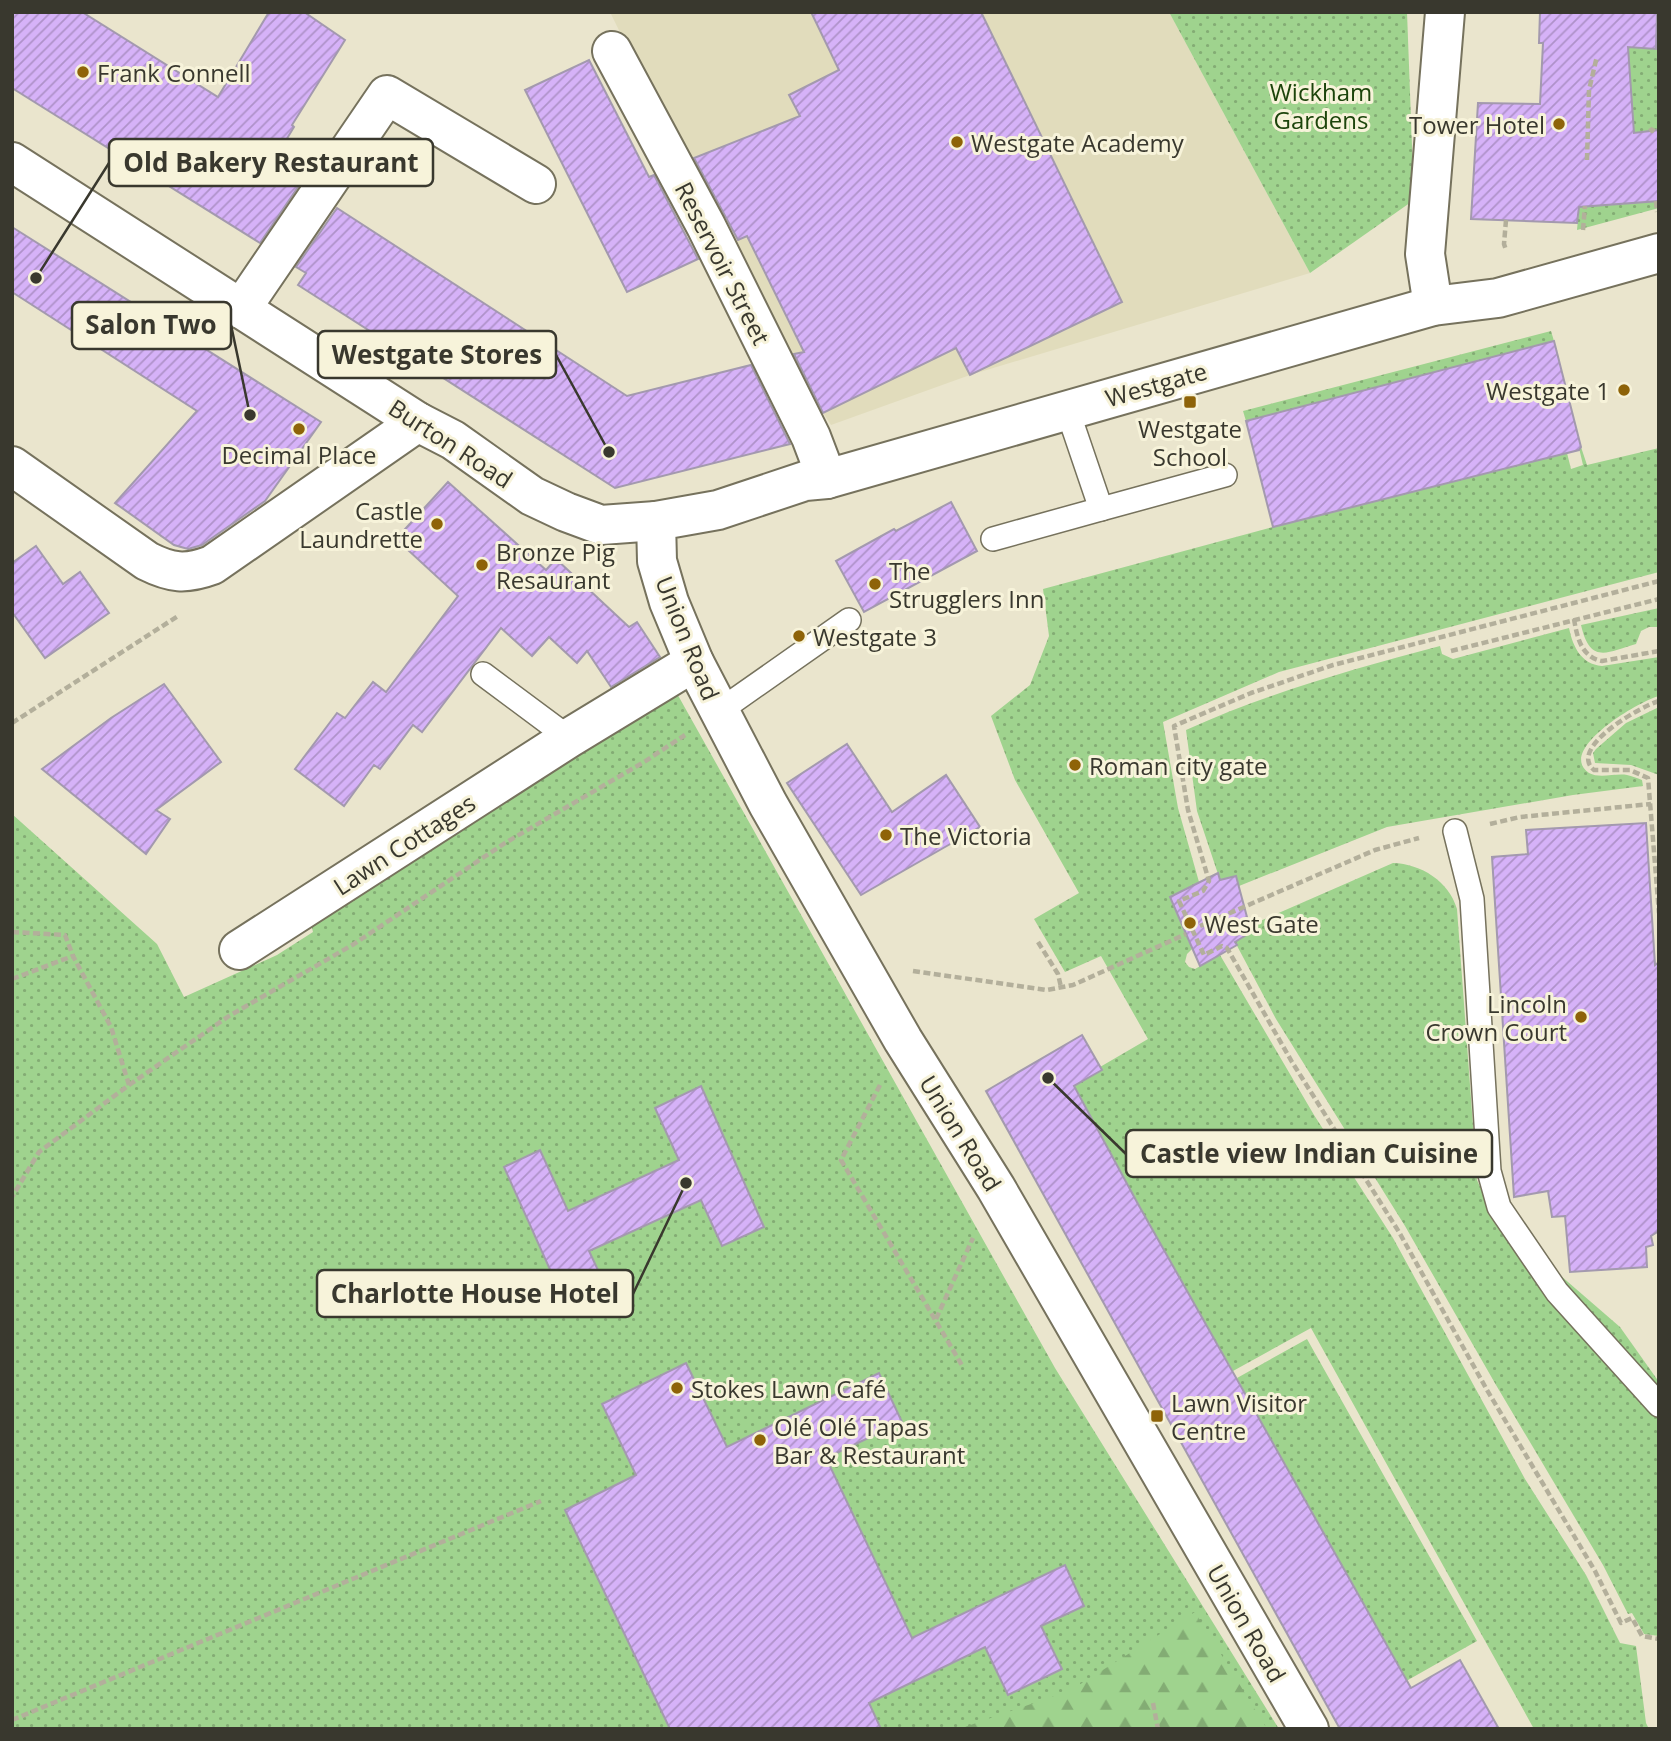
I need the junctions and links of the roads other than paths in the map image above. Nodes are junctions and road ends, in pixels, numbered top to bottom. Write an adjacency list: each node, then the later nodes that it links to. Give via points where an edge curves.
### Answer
1 (1445, 12): 6 (street, via 1425,254)
2 (612, 51): 12 (street, Reservoir Street, via 706,226 811,437)
3 (12, 162): 7 (street, Burton Road)
4 (536, 184): 7 (street, via 387,95)
5 (1659, 253): 6 (street, Westgate, via 1499,298)
6 (1433, 306): 8 (street, Westgate)
7 (241, 309): 9 (street, Burton Road)
8 (1067, 409): 12 (street, Westgate); 13 (lane)
9 (418, 422): 10 (street, via 212,565 194,572 167,571 147,561); 14 (street, Burton Road, via 453,440 532,496 566,512 601,525)
10 (12, 466)
11 (1225, 475): 13 (lane)
12 (827, 479): 14 (street, Westgate, via 805,481 718,510)
13 (1101, 509): 15 (lane)
14 (656, 521): 17 (street, Union Road, via 657,561)
15 (993, 539)
16 (849, 620): 19 (lane)
17 (694, 662): 19 (street, Union Road); 20 (street, Lawn Cottages)
18 (484, 674): 20 (lane)
19 (718, 712): 24 (street, Union Road, via 903,1040 996,1188)
20 (569, 738): 22 (street, Lawn Cottages)
21 (1455, 831): 23 (lane, via 1472,899 1493,1192 1557,1292)
22 (239, 950)
23 (1659, 1405)
24 (1309, 1729)

